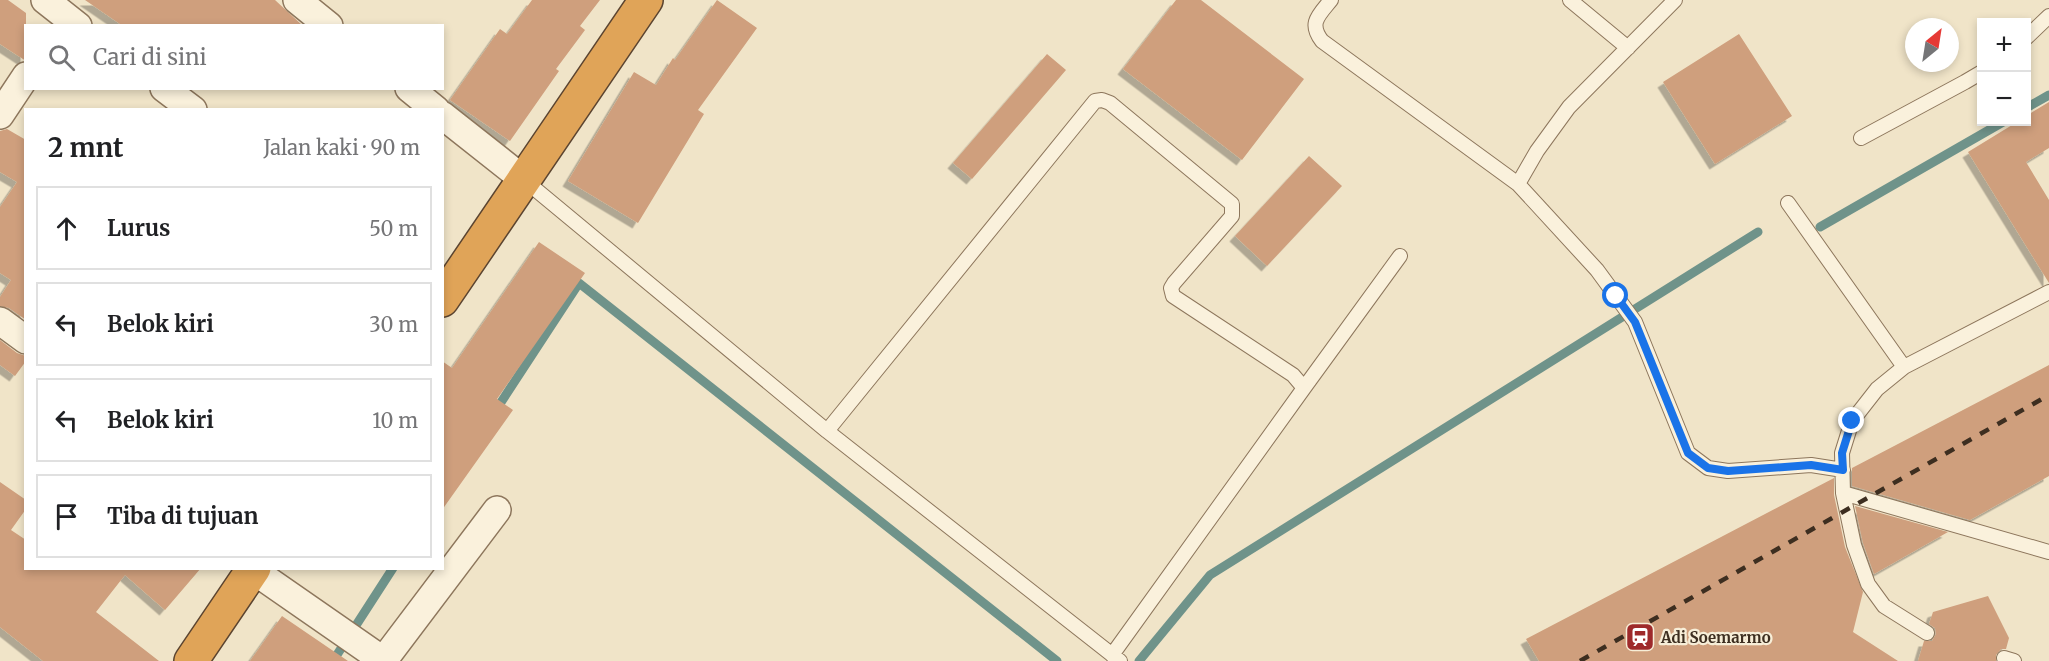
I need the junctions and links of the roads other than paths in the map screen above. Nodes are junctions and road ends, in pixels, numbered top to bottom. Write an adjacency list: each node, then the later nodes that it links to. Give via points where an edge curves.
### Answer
1 (297, 0): 7 (street)
2 (646, 0): 19 (highway)
3 (1331, 0): 20 (lane, via 1315,27 1322,41)
4 (1570, 0): 9 (lane)
5 (1675, 0): 9 (lane)
6 (2049, 16): 8 (lane)
7 (327, 24)
8 (2031, 33)
9 (1628, 48): 20 (lane, via 1559,120)
10 (1977, 75): 18 (lane)
11 (24, 79): 16 (street)
12 (167, 90): 14 (street)
13 (411, 90): 15 (street)
14 (190, 108)
15 (434, 108)
16 (0, 115)
17 (444, 117): 19 (street)
18 (1861, 138)
19 (524, 179): 24 (highway); 29 (lane)
20 (1518, 184): 30 (lane, via 1597,270 1635,322 1688,453 1708,468 1728,471 1811,465)
21 (1788, 203): 27 (lane)
22 (1400, 256): 28 (lane)
23 (2049, 292): 27 (lane)
24 (444, 295)
25 (0, 321): 26 (street)
26 (24, 339)
27 (1905, 367): 30 (lane, via 1877,389 1852,421 1842,453)
28 (1304, 388): 29 (lane, via 1293,375 1173,296 1171,288 1232,216 1232,204 1110,103 1099,100); 37 (lane)
29 (827, 431): 37 (lane)
30 (1843, 470): 31 (lane)
31 (1843, 493): 33 (lane); 36 (lane, via 1854,545 1868,584 1884,606)
32 (497, 510): 38 (street)
33 (2049, 552)
34 (252, 570): 39 (highway)
35 (254, 570): 38 (street)
36 (1927, 633)
37 (1116, 658)
38 (382, 660)
39 (190, 661)

